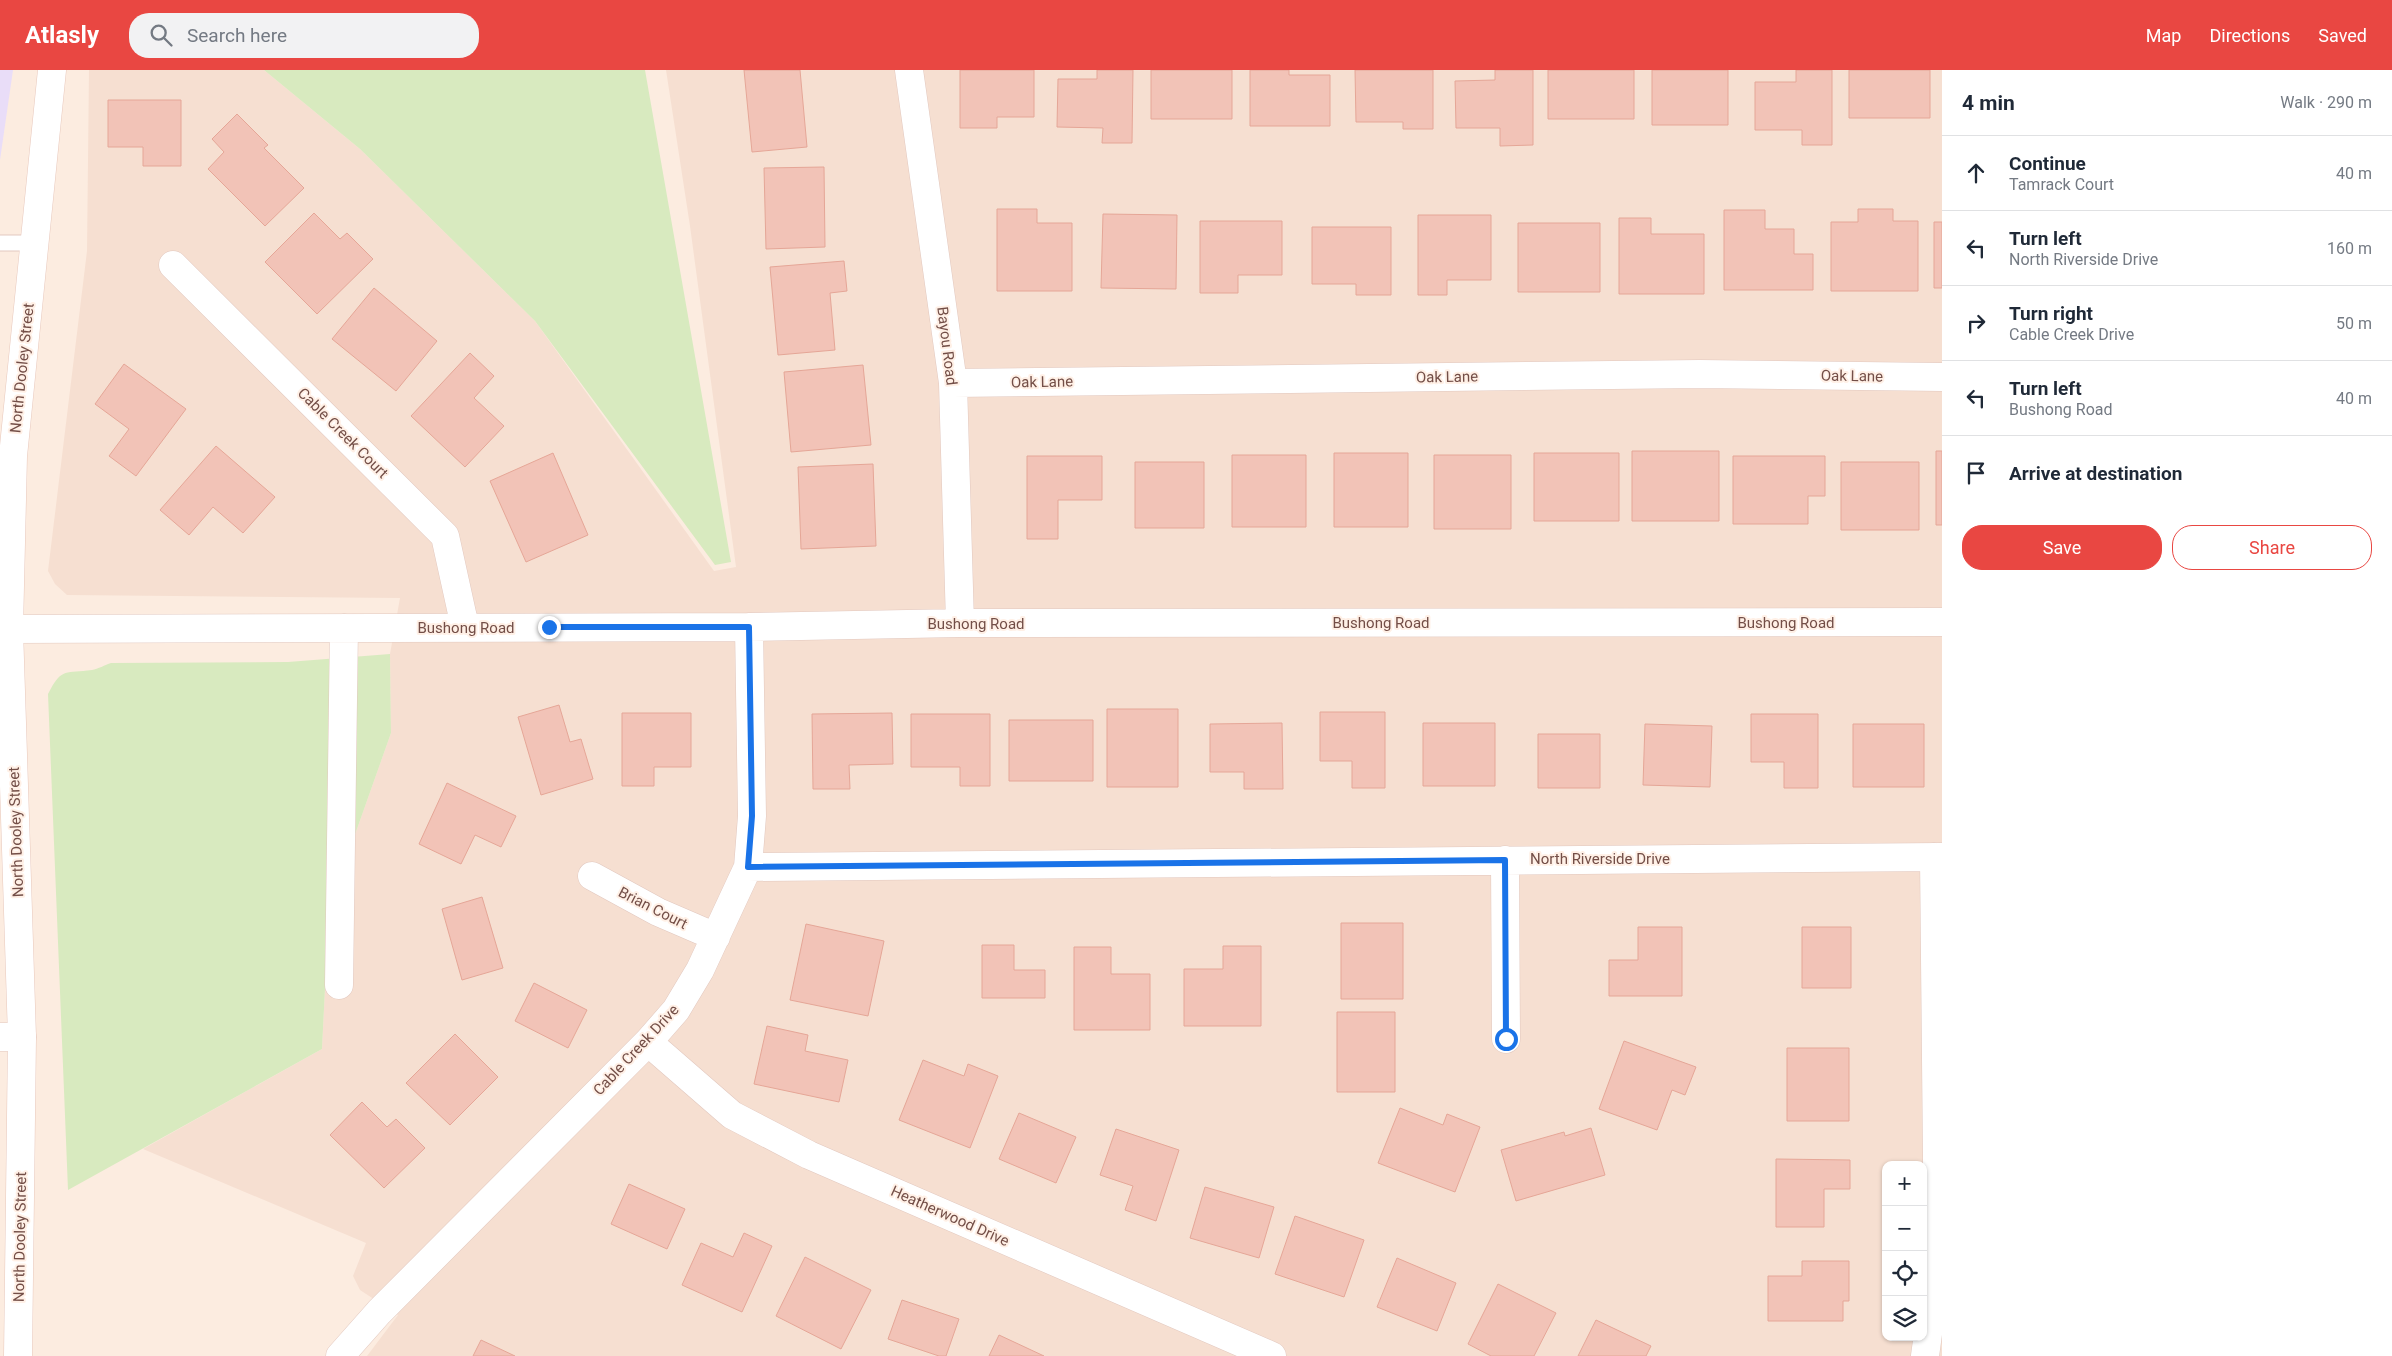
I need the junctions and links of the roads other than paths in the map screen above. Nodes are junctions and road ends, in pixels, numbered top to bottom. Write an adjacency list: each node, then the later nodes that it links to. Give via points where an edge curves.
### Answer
1 (52, 70): 4 (street, North Dooley Street)
2 (908, 70): 7 (street, Bayou Road)
3 (0, 243): 4 (lane)
4 (35, 243): 13 (street, North Dooley Street, via 13,456)
5 (173, 265): 10 (street, Cable Creek Court, via 445,536)
6 (1942, 377): 7 (street, Oak Lane, via 1700,374)
7 (953, 383): 9 (street, Bayou Road)
8 (1942, 622): 9 (street, Bushong Road)
9 (960, 623): 11 (street, Bushong Road)
10 (465, 627): 11 (street, Bushong Road); 12 (street, Bushong Road)
11 (749, 627): 16 (street, Cable Creek Drive, via 752,816)
12 (344, 628): 13 (street, Bushong Road); 19 (street)
13 (5, 629): 20 (street, North Dooley Street)
14 (1938, 857): 15 (street, North Riverside Drive); 23 (street)
15 (1505, 860): 16 (street, North Riverside Drive); 21 (street)
16 (748, 867): 18 (street, Cable Creek Drive)
17 (592, 876): 18 (street, Brian Court, via 658,912)
18 (716, 937): 22 (street, Cable Creek Drive, via 676,1010)
19 (339, 985)
20 (11, 1037): 24 (street, North Dooley Street)
21 (1506, 1039)
22 (648, 1042): 25 (street, Cable Creek Drive, via 379,1312); 26 (street, Heatherwood Drive, via 732,1114 809,1155)
23 (1940, 1260): 27 (street)
24 (18, 1356)
25 (340, 1356)
26 (1272, 1356)
27 (1925, 1356)

